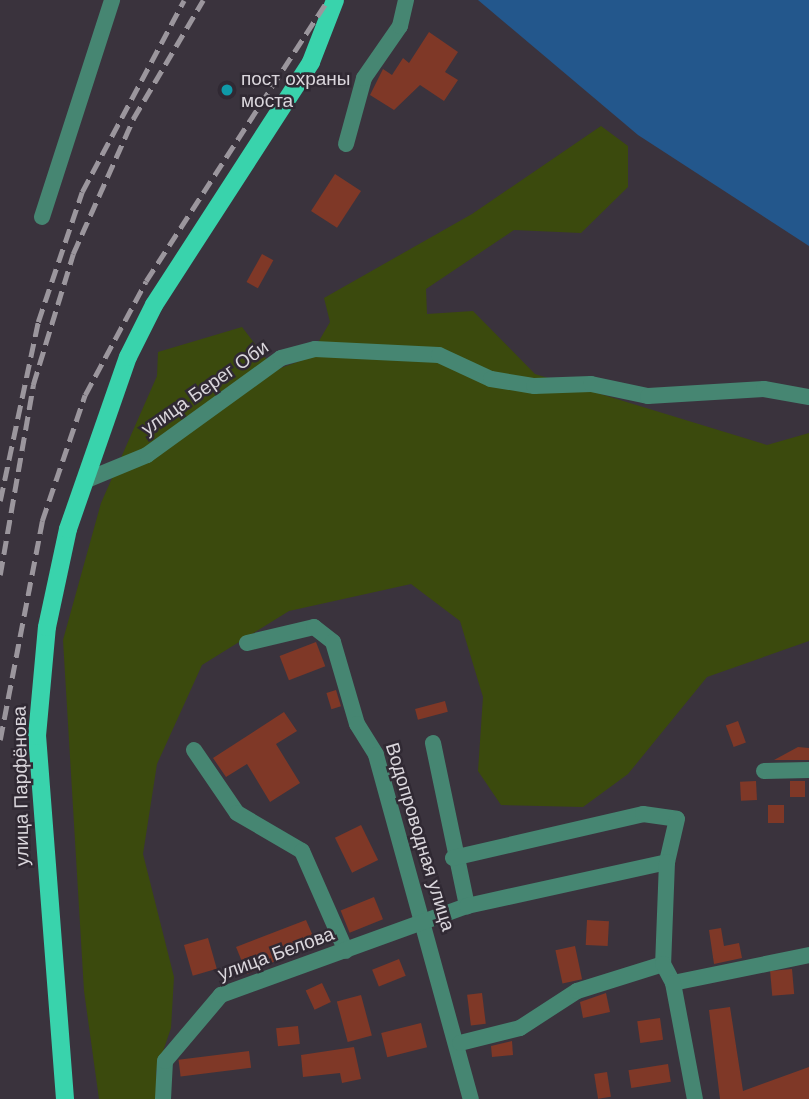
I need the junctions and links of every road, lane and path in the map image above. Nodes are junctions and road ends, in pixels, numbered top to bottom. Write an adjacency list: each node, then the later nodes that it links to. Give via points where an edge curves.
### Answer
1 (112, 0): 5 (street)
2 (335, 0): 7 (main road, улица Парфёнова, via 314,56 176,266 128,357)
3 (406, 0): 4 (street, via 400,26 363,78)
4 (346, 144)
5 (42, 217)
6 (809, 397): 7 (street, улица Берег Оби, via 764,389 648,396 591,384 534,386 491,379 439,355 315,349 281,358 147,454)
7 (84, 481): 22 (main road, улица Парфёнова, via 47,627 37,736)
8 (247, 643): 16 (street, Водопроводная улица, via 314,627 333,642 357,724 376,755)
9 (433, 743): 13 (street)
10 (194, 750): 17 (street, via 237,813 302,850)
11 (809, 770): 12 (street)
12 (764, 771)
13 (453, 858): 14 (street, via 643,814 677,819); 15 (street)
14 (667, 862): 15 (street, улица Белова); 19 (street, via 670,919)
15 (467, 906): 16 (street, улица Белова)
16 (423, 920): 17 (street, улица Белова); 21 (street, Водопроводная улица)
17 (346, 951): 23 (street, улица Белова, via 221,995 165,1061)
18 (809, 955): 20 (street)
19 (663, 964): 20 (street); 21 (street, via 577,991 520,1028)
20 (673, 983): 25 (street)
21 (460, 1043): 24 (street, Водопроводная улица)
22 (65, 1099)
23 (163, 1099)
24 (471, 1099)
25 (695, 1099)

